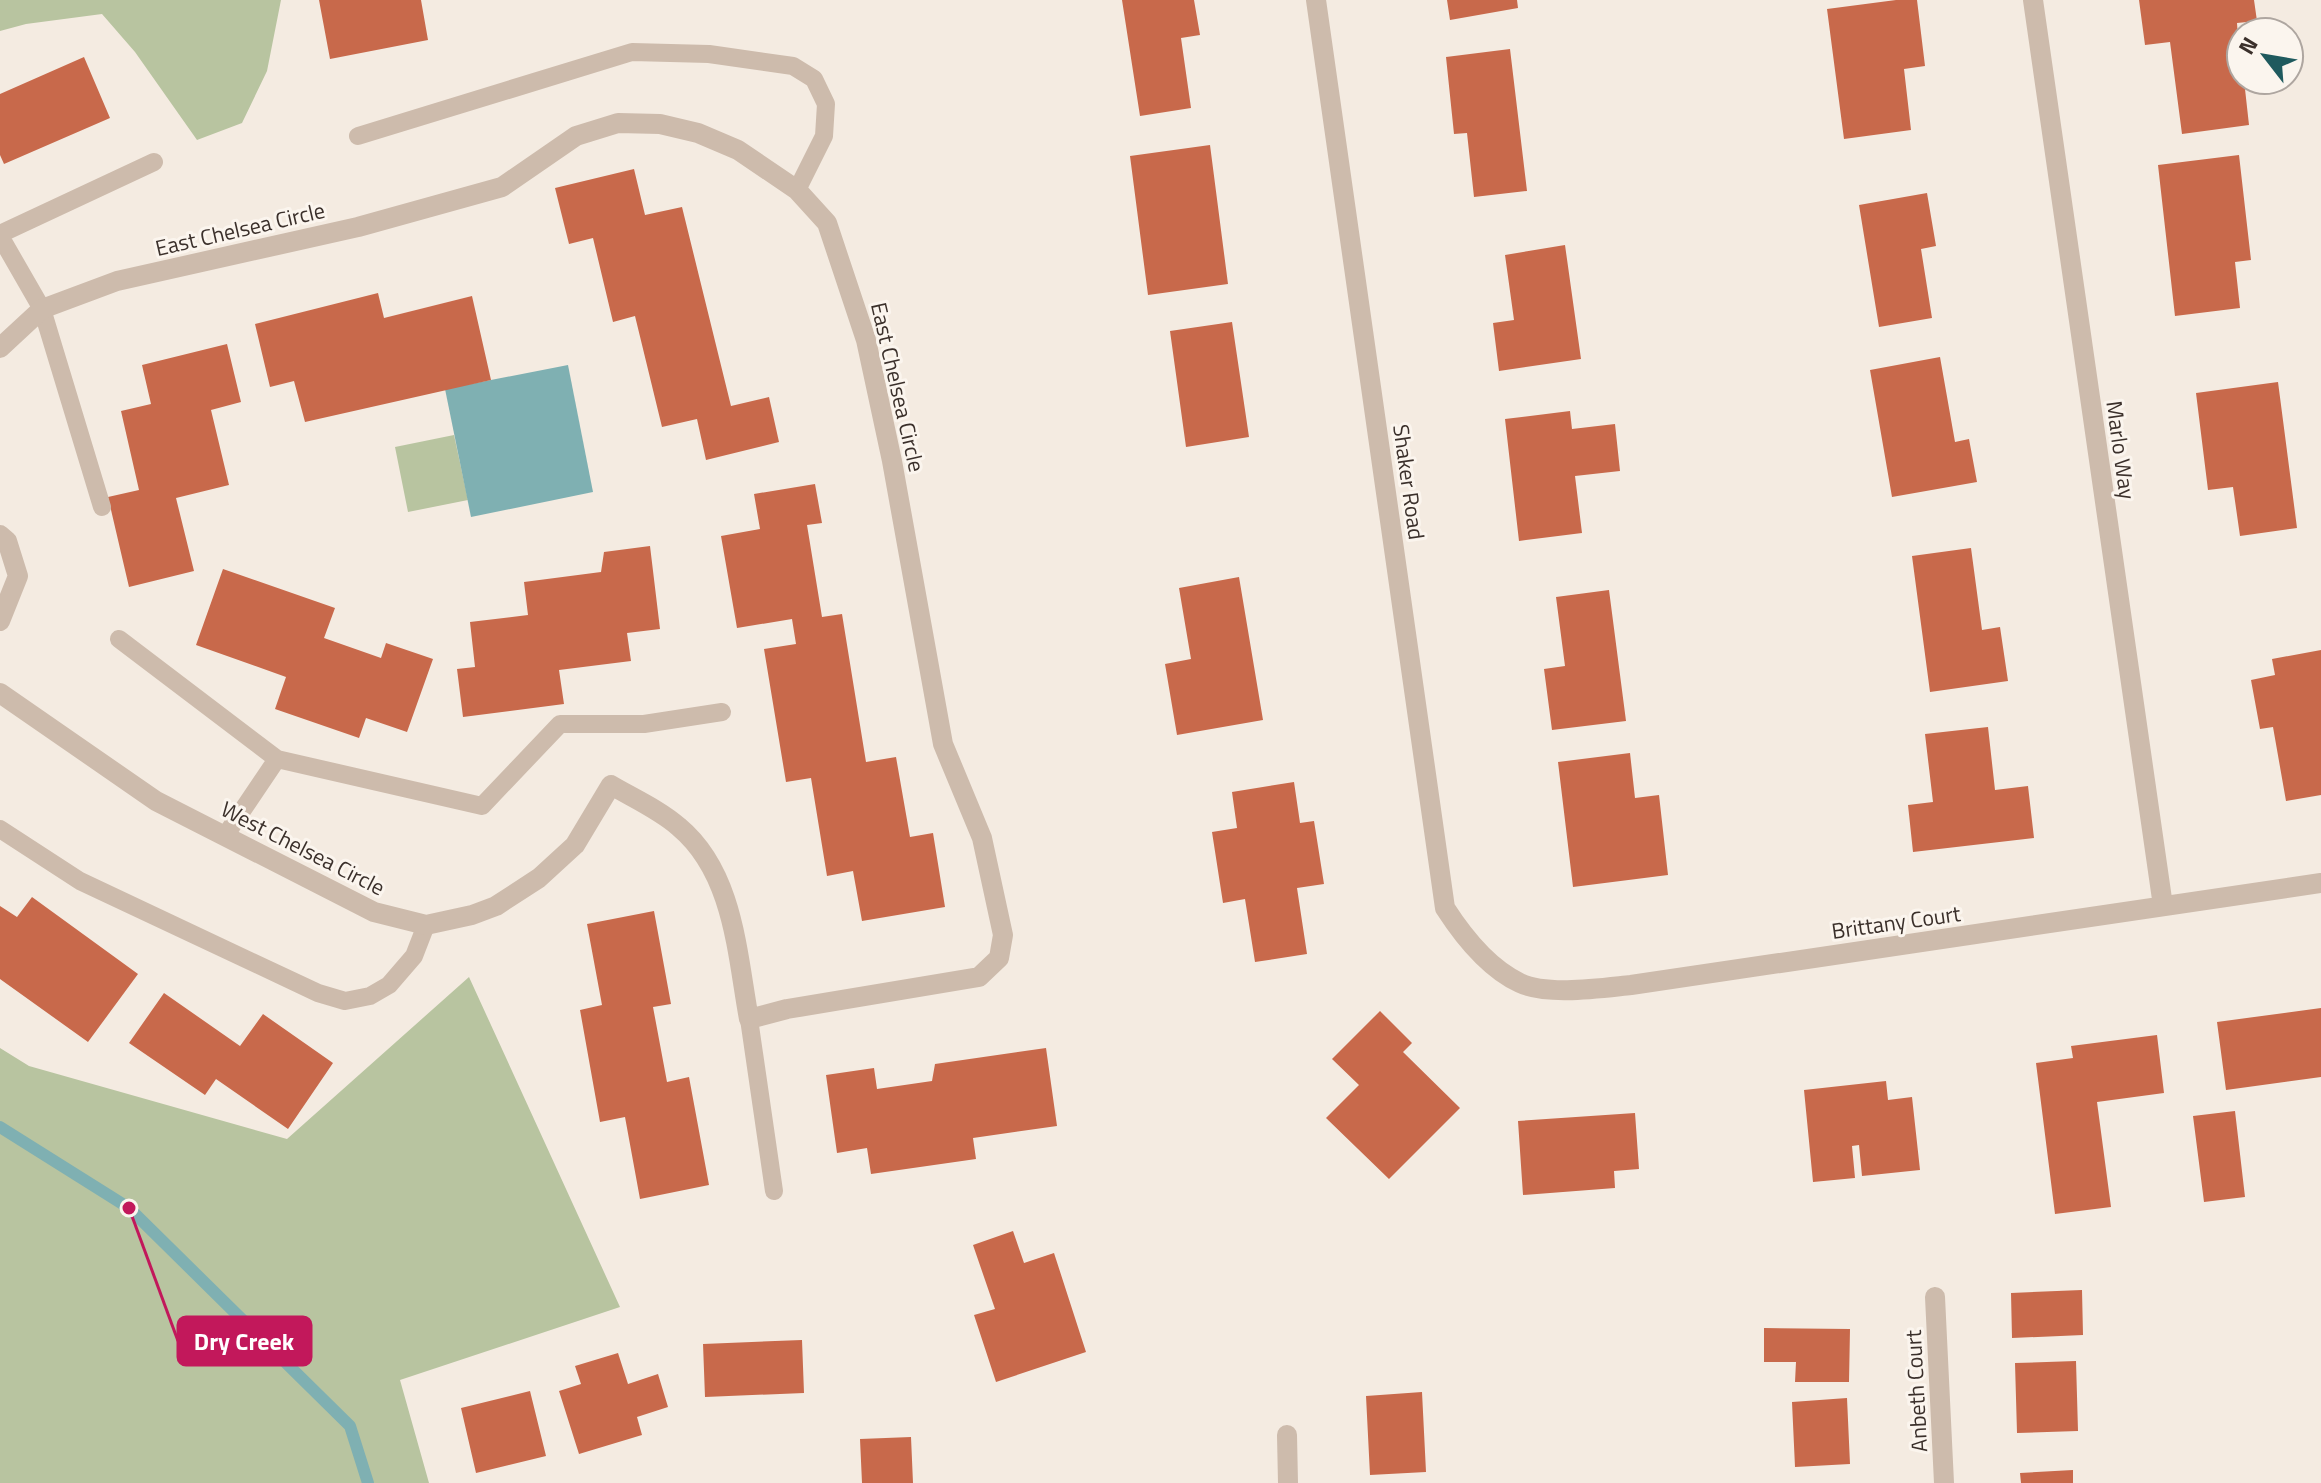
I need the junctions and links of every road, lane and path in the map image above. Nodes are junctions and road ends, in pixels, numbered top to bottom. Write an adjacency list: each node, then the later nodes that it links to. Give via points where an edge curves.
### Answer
1 (1316, 0): 21 (street, Shaker Road, via 1445,908)
2 (2033, 0): 19 (street, Marlo Way)
3 (358, 136): 5 (lane, via 632,52 709,54 793,66 814,79 826,104 824,136)
4 (154, 162): 6 (lane)
5 (797, 190): 7 (street, East Chelsea Circle, via 738,150 698,133 660,124 618,123 576,136 502,187 358,227 117,281); 22 (street, East Chelsea Circle, via 827,223 866,340 943,744 982,838 1003,935 999,958 979,977)
6 (0, 235): 7 (lane)
7 (42, 309): 8 (street, East Chelsea Circle); 9 (lane)
8 (0, 348)
9 (102, 507)
10 (0, 535): 11 (street, via 18,576)
11 (0, 621)
12 (119, 639): 15 (lane)
13 (0, 693): 17 (street, West Chelsea Circle, via 156,801)
14 (722, 712): 15 (lane, via 644,724 560,724 482,806)
15 (277, 759): 17 (lane)
16 (0, 829): 20 (lane, via 80,881 345,1001 389,985 414,956)
17 (225, 836): 20 (street, West Chelsea Circle, via 374,912)
18 (2321, 883): 19 (street, Brittany Court)
19 (2163, 906): 21 (street, Brittany Court, via 1572,991 1521,983)
20 (426, 925): 22 (street, West Chelsea Circle, via 496,906 539,878 575,845 611,785 678,826 701,850 726,898)
21 (1485, 958)
22 (749, 1019): 23 (lane)
23 (774, 1191)
24 (1935, 1297): 27 (street, Anbeth Court)
25 (1287, 1435): 26 (street)
26 (1288, 1483)
27 (1944, 1483)

